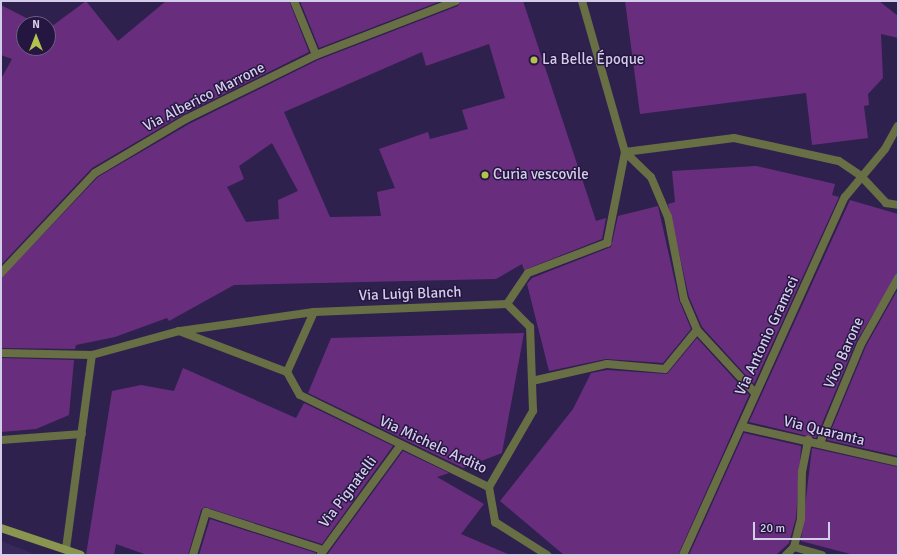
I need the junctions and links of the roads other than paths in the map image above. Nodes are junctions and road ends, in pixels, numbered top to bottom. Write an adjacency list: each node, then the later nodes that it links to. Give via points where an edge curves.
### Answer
1 (294, 1): 4 (street)
2 (456, 1): 4 (street, Via Alberico Marrone)
3 (582, 1): 6 (street)
4 (316, 55): 9 (street, Via Alberico Marrone, via 186,119 95,173)
5 (898, 126): 7 (street, Via Antonio Gramsci, via 885,149)
6 (625, 152): 7 (street, via 734,138 839,161); 11 (street, via 607,243 528,273); 13 (street, via 651,177 668,217 684,299)
7 (861, 176): 8 (street, via 886,203); 19 (street, Via Antonio Gramsci, via 845,197)
8 (898, 205)
9 (1, 273)
10 (898, 278): 24 (street, Vico Barone, via 861,344)
11 (507, 304): 12 (street, Via Luigi Blanch); 18 (street, via 530,327)
12 (314, 312): 14 (street, Via Luigi Blanch); 17 (street)
13 (696, 330): 18 (street, via 666,369 607,364); 19 (street)
14 (179, 331): 16 (street, Via Luigi Blanch); 17 (street)
15 (1, 353): 16 (street, Via Luigi Blanch)
16 (92, 355): 21 (street)
17 (287, 372): 25 (street, Via Michele Ardito, via 300,395)
18 (532, 381): 27 (street, via 533,411)
19 (754, 392): 20 (street, Via Antonio Gramsci)
20 (744, 427): 23 (street, Via Quaranta); 35 (street, Via Antonio Gramsci)
21 (82, 434): 22 (street); 30 (street)
22 (1, 440)
23 (808, 440): 24 (street, Via Quaranta); 29 (street, via 802,472 801,519)
24 (820, 443): 26 (street, Via Quaranta)
25 (400, 446): 27 (street, Via Michele Ardito); 31 (street, Via Pignatelli)
26 (898, 462)
27 (489, 487): 34 (street, Via Michele Ardito, via 495,522)
28 (1, 528): 30 (street)
29 (794, 547): 36 (street); 37 (street)
30 (66, 549): 32 (street)
31 (322, 553): 33 (street, via 206,512)
32 (81, 555)
33 (193, 555)
34 (547, 555)
35 (683, 555)
36 (786, 555)
37 (822, 555)

